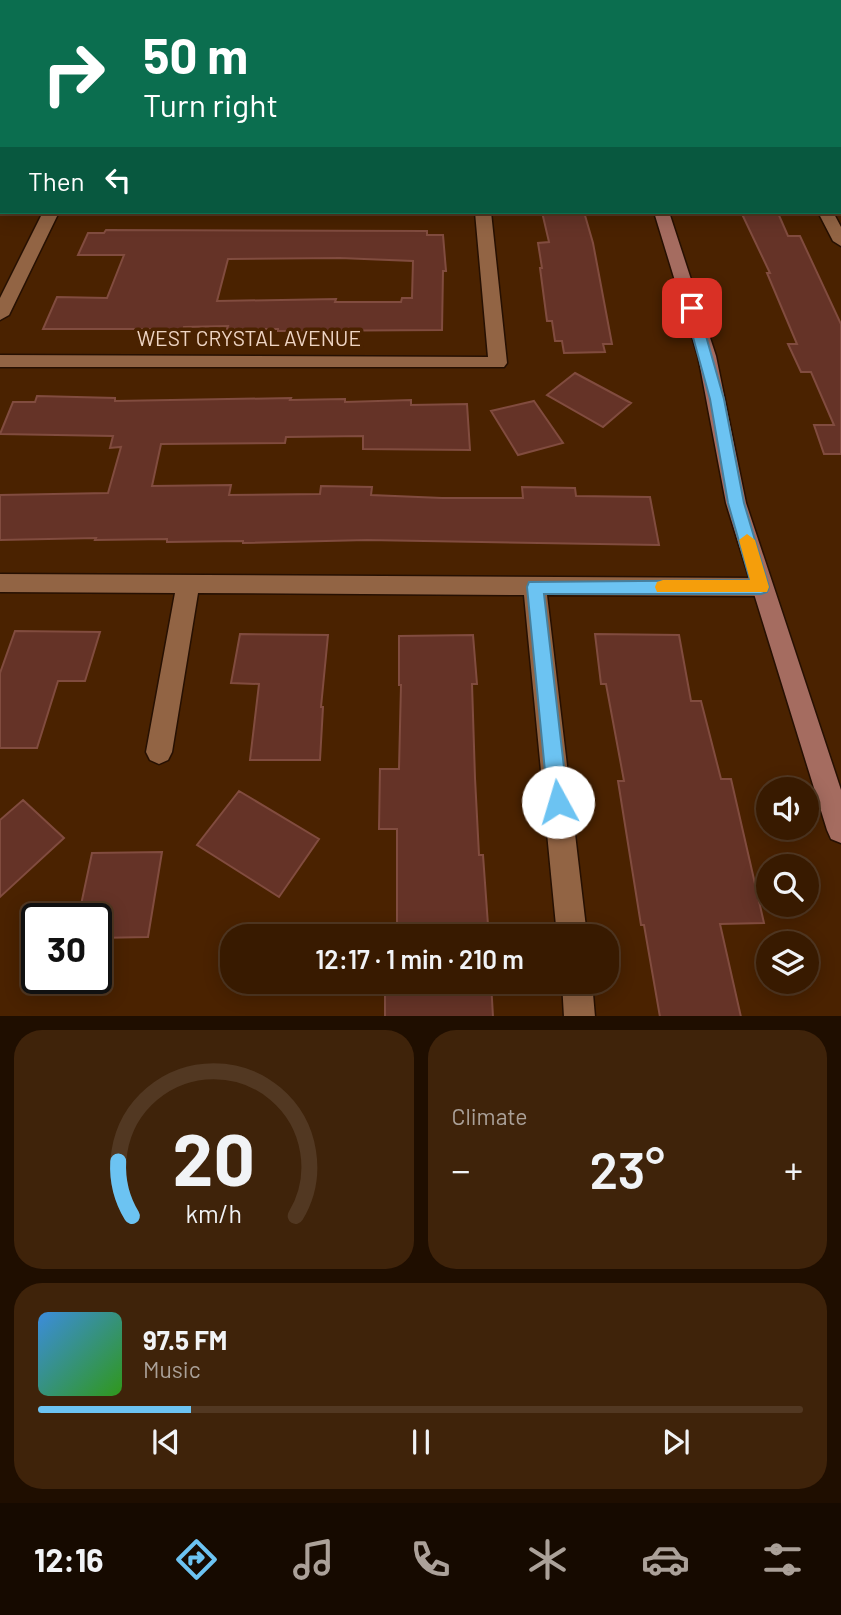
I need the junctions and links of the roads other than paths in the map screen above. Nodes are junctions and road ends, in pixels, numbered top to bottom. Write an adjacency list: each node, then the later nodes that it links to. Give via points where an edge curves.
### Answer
1 (50, 214): 6 (street)
2 (483, 214): 7 (street, WEST CRYSTAL AVENUE, via 498,363)
3 (662, 214): 11 (street, via 707,356 736,503)
4 (826, 214): 5 (street)
5 (841, 241)
6 (0, 315)
7 (0, 361)
8 (0, 583): 9 (street)
9 (188, 585): 10 (street); 12 (street)
10 (535, 587): 11 (street); 14 (street)
11 (761, 587): 13 (street)
12 (159, 752)
13 (841, 830)
14 (571, 924)
15 (578, 994): 16 (street)
16 (580, 1016)

